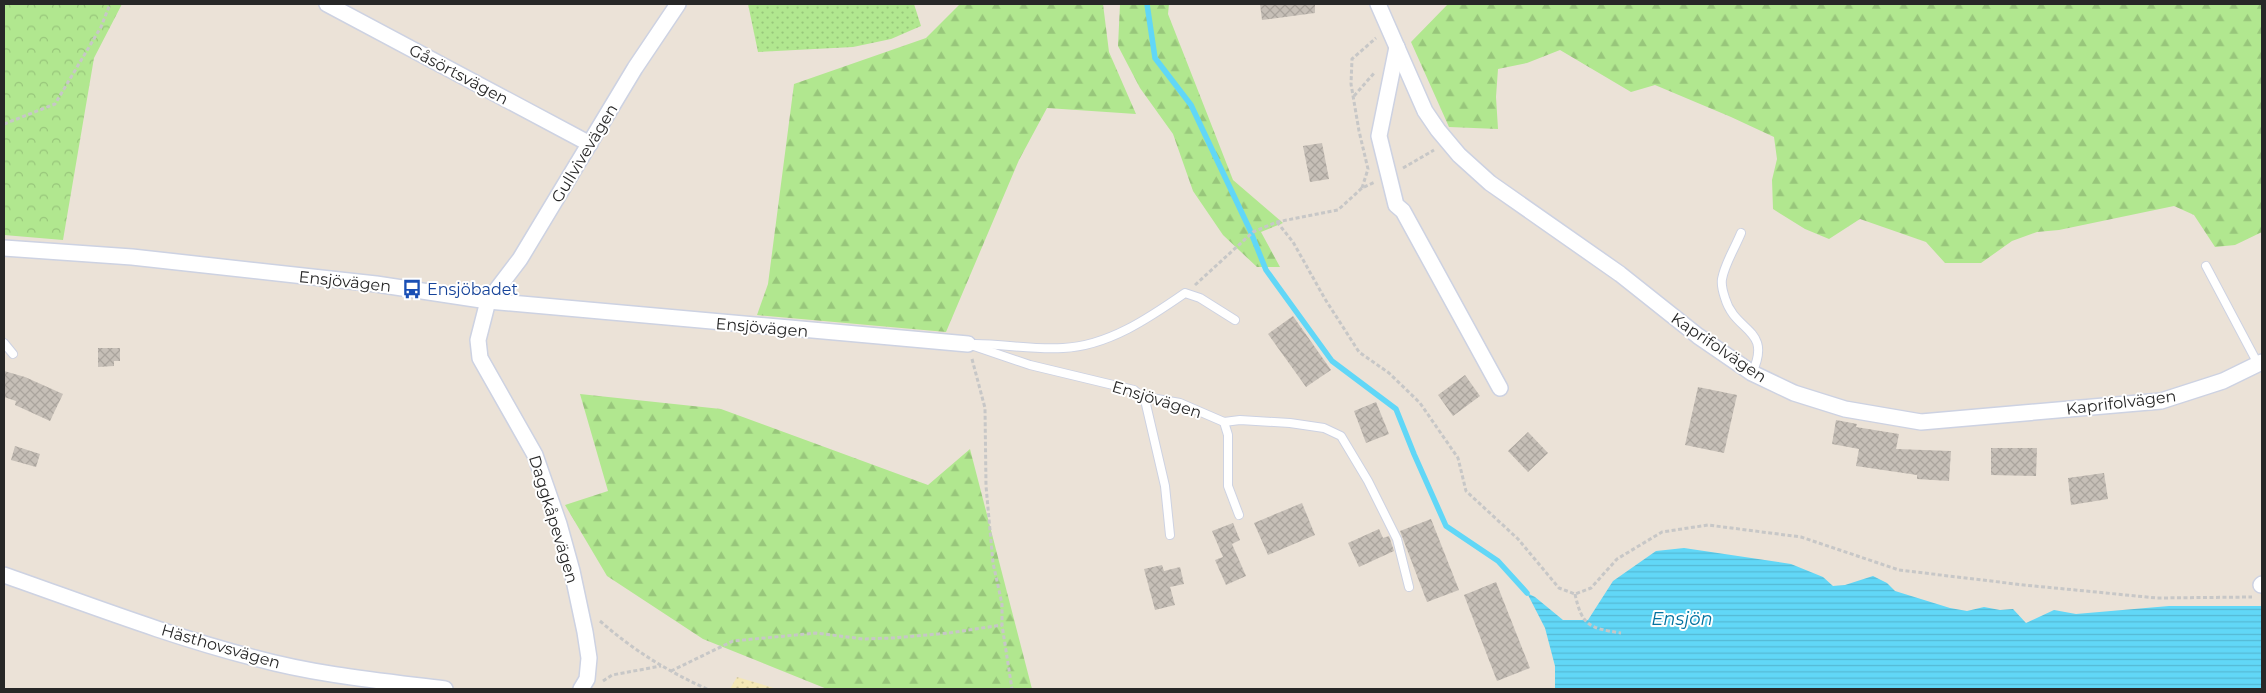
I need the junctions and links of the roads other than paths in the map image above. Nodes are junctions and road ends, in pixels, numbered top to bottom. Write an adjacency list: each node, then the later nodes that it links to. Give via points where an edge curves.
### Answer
1 (327, 4): 5 (street, Gåsörtsvägen)
2 (678, 4): 5 (street, Gullvivevägen)
3 (1378, 4): 4 (street, Kaprifolvägen)
4 (1397, 47): 15 (street, Kaprifolvägen, via 1425,111 1448,141 1490,184 1620,274 1698,336); 16 (street, via 1379,136 1396,205 1403,211)
5 (590, 144): 9 (street, Gullvivevägen, via 520,258)
6 (1741, 233): 15 (lane, via 1722,281 1733,316 1755,336 1759,358)
7 (4, 248): 9 (street, Ensjövägen, via 132,257)
8 (2206, 266): 14 (lane)
9 (488, 301): 12 (street, Ensjövägen); 24 (street, Daggkåpevägen, via 478,340 480,358 536,455 572,570 589,658 587,679)
10 (1235, 320): 12 (lane, via 1200,298 1185,293 1132,326 1088,344 1064,348)
11 (4, 343): 13 (lane)
12 (968, 344): 17 (lane, Ensjövägen, via 1030,365 1134,390)
13 (13, 354)
14 (2260, 363): 15 (street, Kaprifolvägen, via 2223,381 2161,401 1921,422 1845,409 1794,393)
15 (1752, 373)
16 (1500, 388)
17 (1140, 396): 18 (lane, Ensjövägen, via 1180,403); 20 (lane, via 1145,400 1165,486)
18 (1224, 422): 19 (lane, via 1228,435 1228,486); 22 (lane, Ensjövägen, via 1290,423 1324,428 1340,436 1368,480 1397,539)
19 (1240, 515)
20 (1170, 535)
21 (4, 575): 23 (street, Hästhovsvägen, via 116,616 256,659 347,678)
22 (1409, 587)
23 (445, 689)
24 (581, 689)

